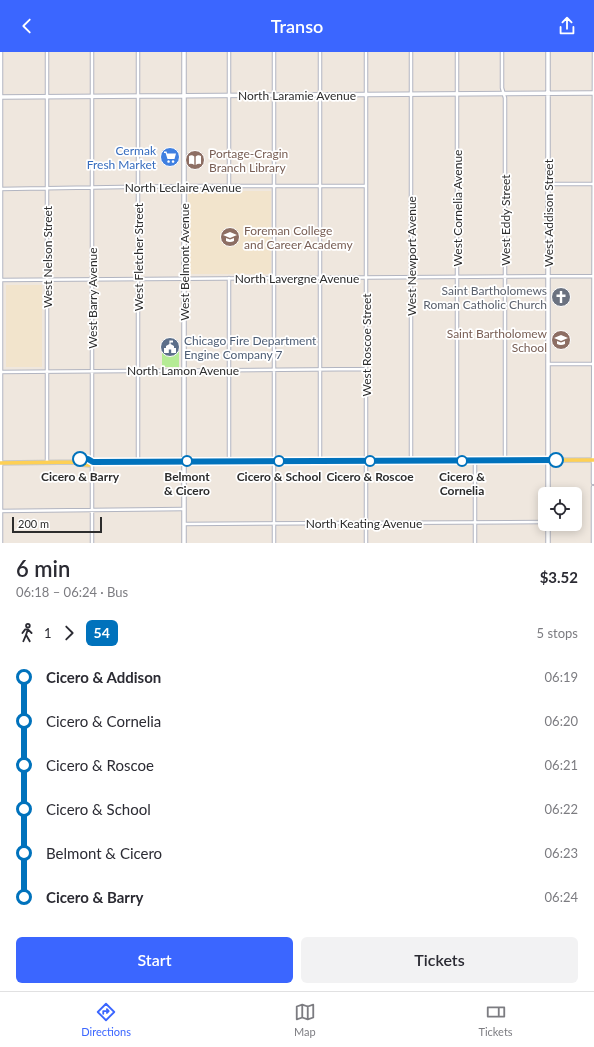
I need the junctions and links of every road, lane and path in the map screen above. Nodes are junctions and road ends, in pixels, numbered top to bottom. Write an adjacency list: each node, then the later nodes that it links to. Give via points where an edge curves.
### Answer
1 (1, 52): 27 (street)
2 (47, 52): 28 (street, West Nelson Street)
3 (92, 52): 25 (street, West Barry Avenue)
4 (138, 52): 26 (street, West Fletcher Street)
5 (184, 52): 22 (street, West Belmont Avenue)
6 (229, 52): 23 (street)
7 (274, 52): 24 (street)
8 (320, 52): 18 (street)
9 (366, 52): 19 (street, West Roscoe Street)
10 (411, 52): 20 (street, West Newport Avenue)
11 (457, 52): 21 (street, West Cornelia Avenue)
12 (502, 52): 15 (street, West Eddy Street)
13 (548, 52): 16 (street, West Addison Street)
14 (594, 52): 17 (street)
15 (504, 93): 16 (street, North Laramie Avenue); 21 (street, North Laramie Avenue); 45 (street, West Eddy Street)
16 (547, 93): 17 (street, North Laramie Avenue); 29 (street, West Addison Street)
17 (594, 93): 30 (street)
18 (320, 94): 19 (street, North Laramie Avenue); 24 (street, North Laramie Avenue); 34 (street)
19 (366, 94): 20 (street, North Laramie Avenue); 35 (street, West Roscoe Street)
20 (411, 94): 21 (street, North Laramie Avenue); 43 (street, West Newport Avenue)
21 (457, 94): 44 (street, West Cornelia Avenue)
22 (184, 95): 23 (street, North Laramie Avenue); 26 (street, North Laramie Avenue); 31 (street, West Belmont Avenue)
23 (229, 95): 24 (street, North Laramie Avenue); 32 (street)
24 (274, 95): 33 (street)
25 (92, 96): 26 (street, North Laramie Avenue); 28 (street, North Laramie Avenue); 36 (street, West Barry Avenue)
26 (138, 96): 37 (street, West Fletcher Street)
27 (0, 97): 28 (street, North Laramie Avenue); 39 (street)
28 (47, 97): 38 (street, West Nelson Street)
29 (548, 184): 30 (street); 40 (street, West Addison Street)
30 (594, 184): 41 (street)
31 (184, 186): 32 (street, North Leclaire Avenue); 37 (street, North Leclaire Avenue); 46 (street, West Belmont Avenue)
32 (229, 186): 33 (street, North Leclaire Avenue)
33 (275, 186): 34 (street, North Leclaire Avenue); 48 (street)
34 (320, 186): 35 (street, North Leclaire Avenue); 49 (street)
35 (366, 186): 42 (street, West Roscoe Street)
36 (92, 187): 37 (street, North Leclaire Avenue); 38 (street, North Leclaire Avenue); 50 (street, West Barry Avenue)
37 (138, 187): 51 (street, West Fletcher Street)
38 (47, 188): 39 (street, North Leclaire Avenue); 53 (street, West Nelson Street)
39 (1, 189): 52 (street)
40 (548, 276): 41 (street, North Lavergne Avenue); 45 (street, North Lavergne Avenue); 54 (street, West Addison Street)
41 (594, 276): 55 (street)
42 (366, 277): 43 (street, North Lavergne Avenue); 49 (street, North Lavergne Avenue); 59 (street, West Roscoe Street)
43 (411, 277): 44 (street, North Lavergne Avenue); 74 (street, West Newport Avenue)
44 (457, 277): 45 (street, North Lavergne Avenue); 75 (street, West Cornelia Avenue)
45 (506, 277): 65 (street, West Eddy Street)
46 (184, 278): 47 (street, North Lavergne Avenue); 51 (street, North Lavergne Avenue); 61 (street, West Belmont Avenue)
47 (229, 278): 48 (street, North Lavergne Avenue); 56 (street)
48 (274, 278): 49 (street, North Lavergne Avenue); 57 (street)
49 (320, 278): 58 (street)
50 (92, 279): 51 (street, North Lavergne Avenue); 53 (street, North Lavergne Avenue); 63 (street, West Barry Avenue)
51 (138, 279): 60 (street, West Fletcher Street)
52 (1, 280): 53 (street, North Lavergne Avenue); 64 (street)
53 (47, 280): 62 (street, West Nelson Street)
54 (548, 364): 55 (street); 66 (street, West Addison Street)
55 (594, 364): 67 (street)
56 (229, 369): 57 (street, North Lamon Avenue); 61 (street, North Lamon Avenue); 70 (street)
57 (274, 369): 58 (street, North Lamon Avenue); 71 (street)
58 (320, 369): 59 (street, North Lamon Avenue); 72 (street)
59 (366, 369): 73 (street, West Roscoe Street)
60 (138, 370): 61 (street, North Lamon Avenue); 63 (street, North Lamon Avenue); 68 (street, West Fletcher Street)
61 (184, 370): 69 (street, West Belmont Avenue)
62 (47, 371): 63 (street, North Lamon Avenue); 64 (street, North Lamon Avenue); 77 (street, West Nelson Street)
63 (92, 371): 78 (street, West Barry Avenue)
64 (1, 372): 79 (street)
65 (505, 460): 66 (main road); 76 (main road)
66 (548, 460): 67 (main road); 81 (street, West Addison Street)
67 (594, 460): 80 (street)
68 (138, 461): 69 (main road); 78 (main road)
69 (184, 461): 70 (main road); 83 (street, West Belmont Avenue)
70 (229, 461): 71 (main road)
71 (274, 461): 72 (main road); 90 (street)
72 (320, 461): 73 (main road)
73 (366, 461): 74 (main road); 87 (street, West Roscoe Street)
74 (411, 461): 75 (main road)
75 (457, 461): 76 (main road)
76 (475, 461): 88 (street)
77 (46, 462): 78 (main road, via 78,462 88,465); 79 (main road)
78 (93, 462): 84 (street, West Barry Avenue)
79 (1, 463): 85 (street)
80 (593, 483)
81 (548, 487)
82 (593, 487): 99 (street)
83 (184, 509): 84 (street); 89 (street, West Belmont Avenue)
84 (92, 510): 85 (street); 93 (street, West Barry Avenue)
85 (1, 511): 92 (street)
86 (538, 522): 88 (street, North Keating Avenue)
87 (366, 523): 88 (street, North Keating Avenue); 90 (street, North Keating Avenue); 96 (street, West Roscoe Street)
88 (475, 523): 97 (street)
89 (184, 524): 90 (street, North Keating Avenue); 94 (street, West Belmont Avenue)
90 (274, 524): 95 (street)
91 (548, 531): 98 (street)
92 (1, 543)
93 (92, 543)
94 (184, 543)
95 (274, 543)
96 (366, 543)
97 (475, 543)
98 (548, 543)
99 (593, 543)

